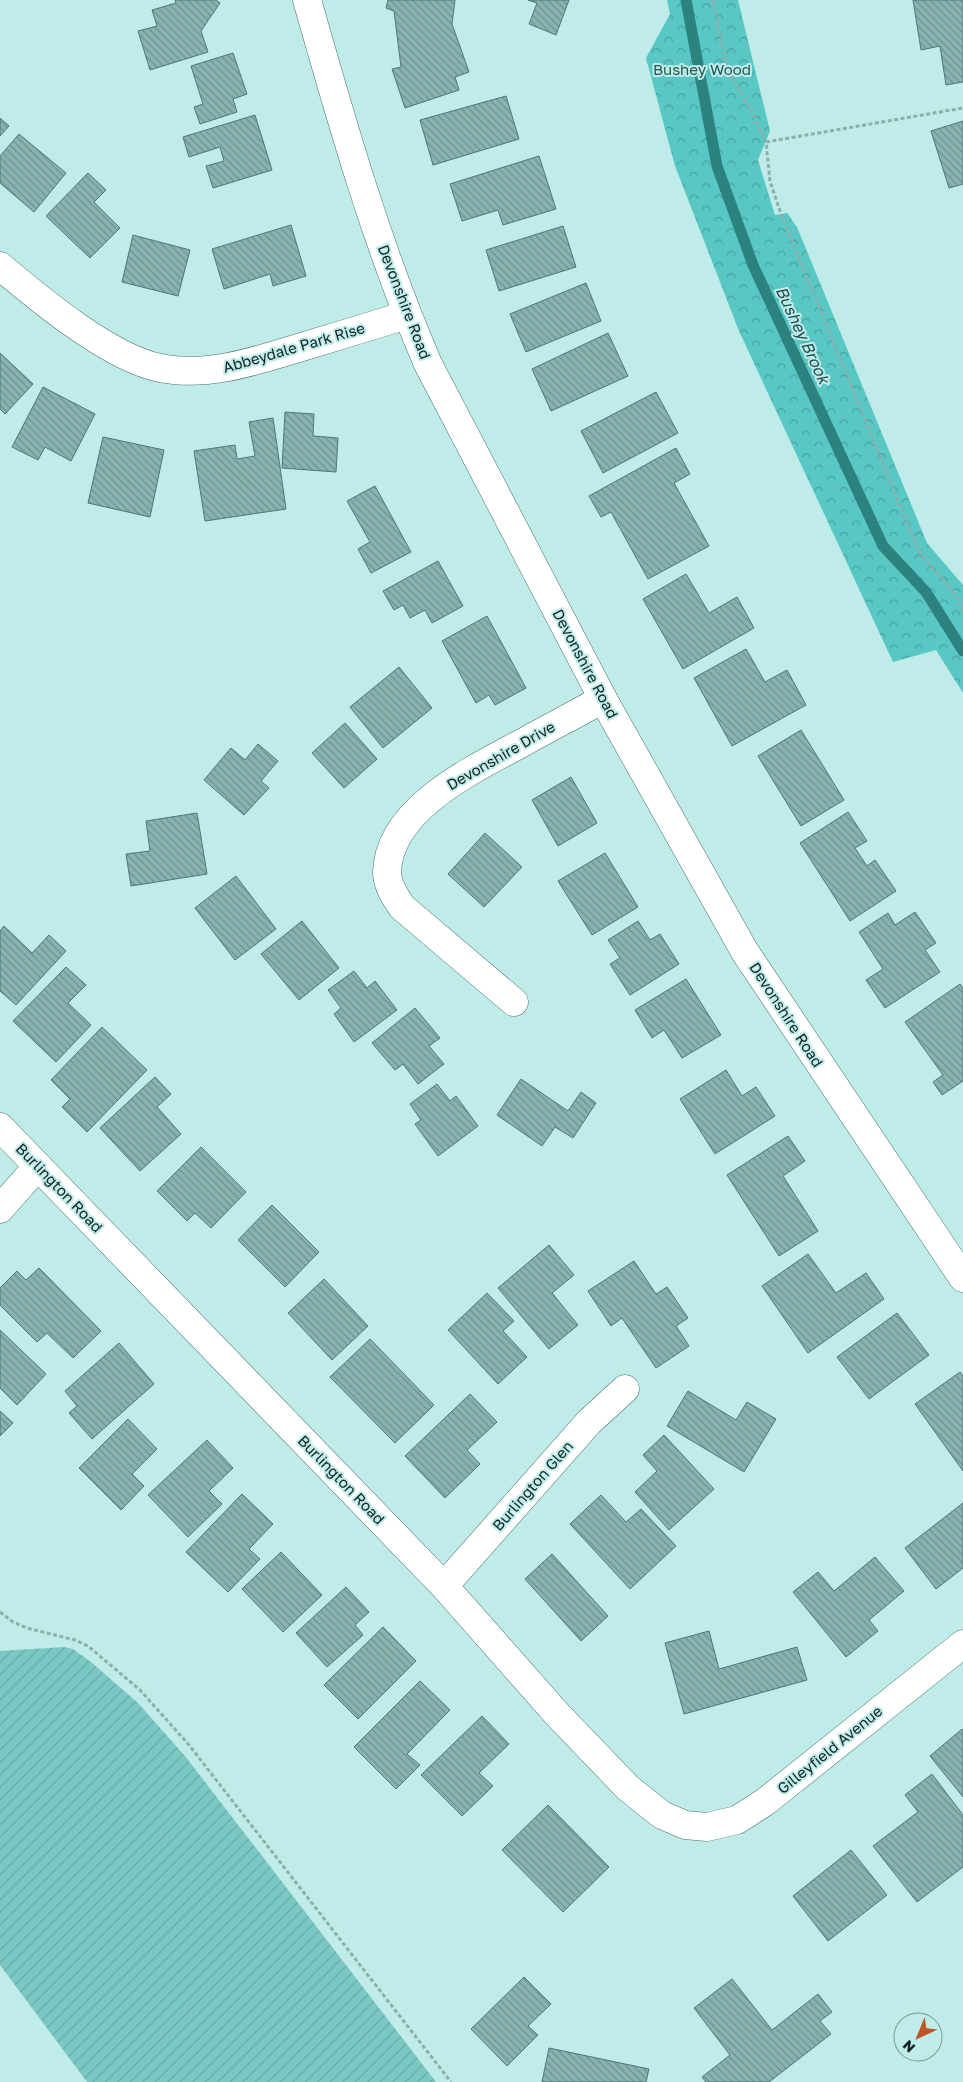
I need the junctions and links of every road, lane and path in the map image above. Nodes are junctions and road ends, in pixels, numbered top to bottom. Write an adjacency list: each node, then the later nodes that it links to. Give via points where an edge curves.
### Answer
1 (307, 0): 6 (street, Devonshire Road, via 361,185)
2 (713, 0): 4 (path, via 727,69)
3 (963, 108): 4 (path)
4 (766, 142): 7 (path, via 770,181 781,214 920,552 955,594)
5 (0, 266): 6 (street, Abbeydale Park Rise, via 36,296 98,339 128,357 159,368 210,370 242,365)
6 (407, 315): 8 (street, Devonshire Road, via 433,373)
7 (963, 610)
8 (604, 699): 9 (street, Devonshire Drive, via 445,787 398,834 390,853 387,874 402,907); 13 (street, Devonshire Road, via 745,952)
9 (514, 1002)
10 (0, 1128): 11 (street, Burlington Road)
11 (38, 1166): 12 (street); 15 (street, Burlington Road)
12 (0, 1209)
13 (963, 1278)
14 (625, 1389): 15 (street, Burlington Glen, via 589,1422)
15 (444, 1586): 18 (street, Burlington Road, via 557,1714 628,1788 662,1815)
16 (0, 1612): 19 (path, via 27,1628 88,1646 140,1690 189,1745)
17 (963, 1644): 18 (street, Gilleyfield Avenue, via 765,1802 737,1820 707,1827)
18 (685, 1825)
19 (451, 2082)

